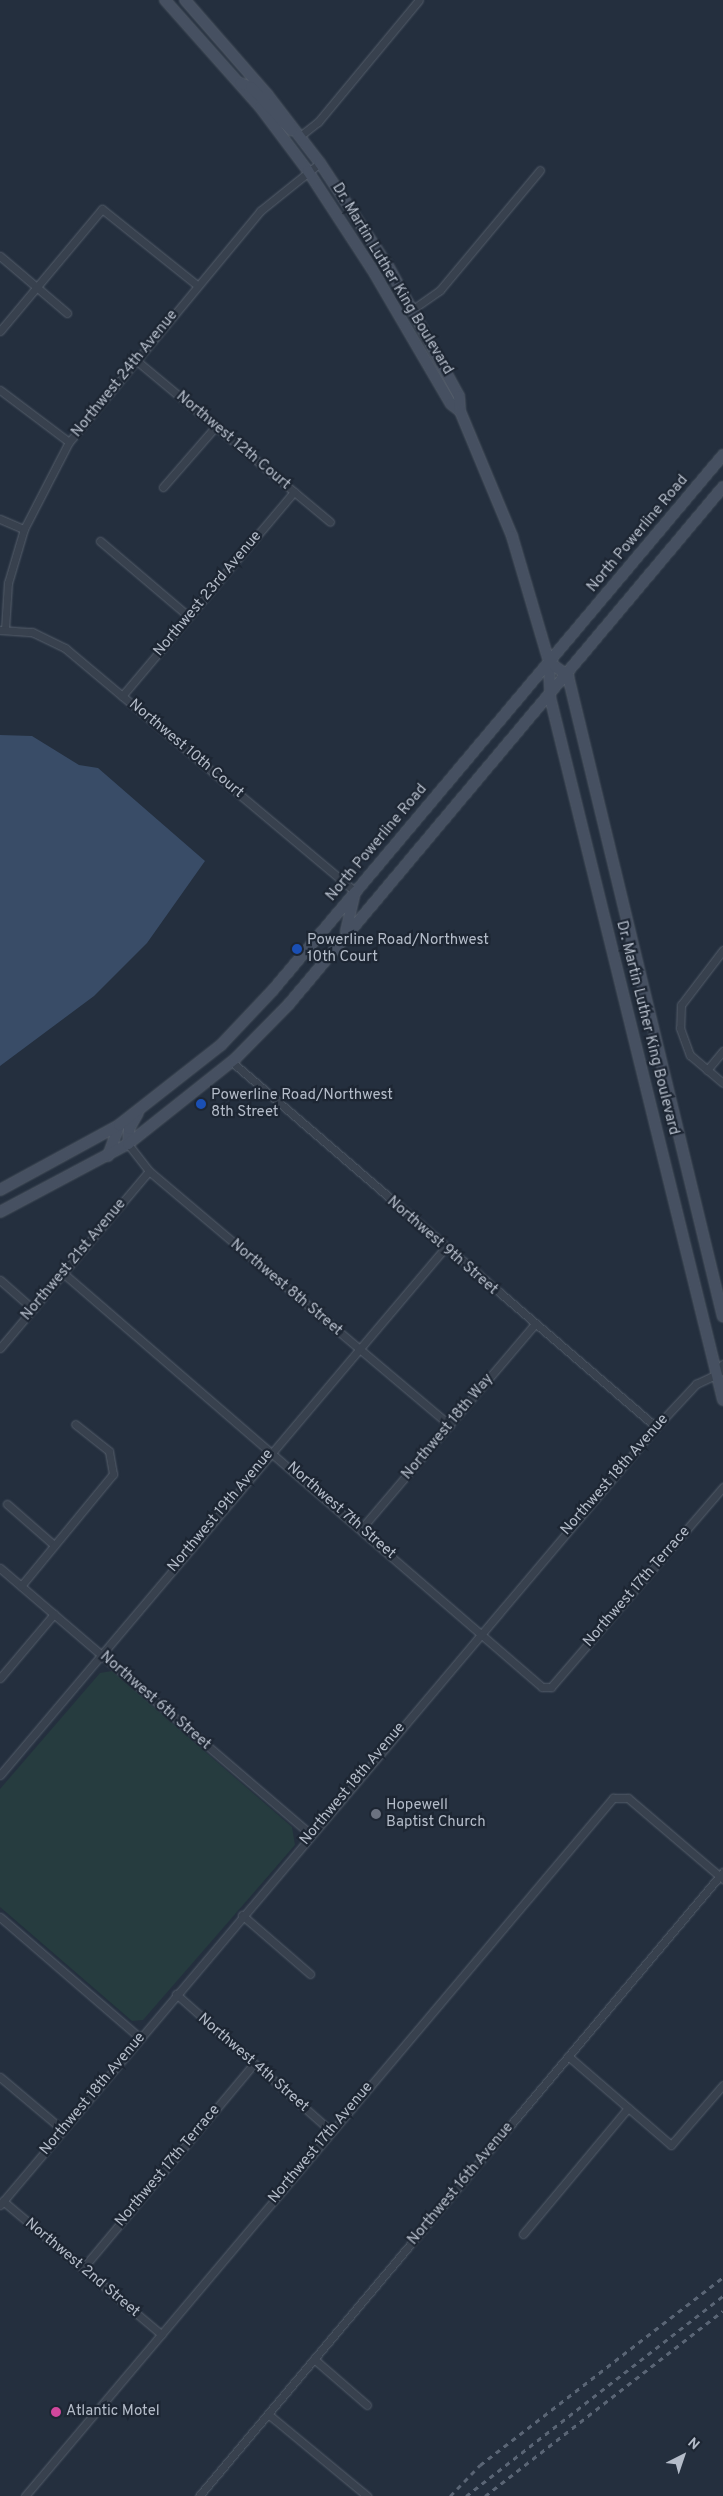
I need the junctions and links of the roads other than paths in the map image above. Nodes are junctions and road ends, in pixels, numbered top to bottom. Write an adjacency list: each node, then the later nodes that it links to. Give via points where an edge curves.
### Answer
1 (165, 0): 4 (main road, Dr. Martin Luther King Boulevard)
2 (185, 0): 5 (main road, Dr. Martin Luther King Boulevard)
3 (419, 0): 5 (street, via 318,122)
4 (237, 81): 5 (main road, via 252,87 282,124); 8 (main road, Dr. Martin Luther King Boulevard)
5 (300, 136): 6 (main road, Dr. Martin Luther King Boulevard)
6 (320, 163): 8 (street, Northwest 24th Avenue); 12 (main road, Dr. Martin Luther King Boulevard)
7 (540, 170): 12 (street, via 440,290)
8 (308, 171): 10 (street, Northwest 24th Avenue, via 260,211); 17 (main road, Dr. Martin Luther King Boulevard, via 372,269 451,404)
9 (0, 256): 11 (street)
10 (197, 285): 11 (street, via 102,209); 15 (street, Northwest 24th Avenue)
11 (36, 287): 13 (street); 14 (street)
12 (413, 309): 17 (main road, Dr. Martin Luther King Boulevard, via 459,396)
13 (68, 313)
14 (0, 331)
15 (137, 361): 18 (street, Northwest 12th Court); 19 (street, Northwest 24th Avenue)
16 (0, 390): 19 (street)
17 (460, 411): 30 (main road, Dr. Martin Luther King Boulevard, via 512,536)
18 (216, 426): 21 (street); 23 (street, Northwest 12th Court)
19 (69, 442): 26 (street, Northwest 24th Avenue)
20 (723, 455): 30 (main road, North Powerline Road)
21 (163, 487)
22 (722, 487): 31 (main road)
23 (294, 492): 25 (street, Northwest 12th Court); 28 (street, Northwest 23rd Avenue)
24 (0, 519): 26 (street)
25 (330, 522)
26 (24, 529): 29 (street, Northwest 24th Avenue, via 8,583)
27 (100, 541): 28 (street)
28 (188, 616): 32 (street, Northwest 23rd Avenue)
29 (2, 630): 32 (street, Northwest 10th Court, via 32,632 65,648)
30 (549, 662): 31 (main road); 33 (main road, Dr. Martin Luther King Boulevard); 34 (main road, North Powerline Road)
31 (568, 676): 33 (main road); 52 (main road, Dr. Martin Luther King Boulevard)
32 (122, 696): 34 (street, Northwest 10th Court)
33 (550, 697): 35 (main road); 56 (main road, Dr. Martin Luther King Boulevard)
34 (355, 891): 35 (main road); 41 (main road, North Powerline Road, via 221,1045)
35 (341, 943): 38 (main road)
36 (723, 950): 39 (street, via 681,1005 680,1028 685,1045)
37 (723, 1051): 39 (street)
38 (232, 1062): 43 (main road); 48 (street, Northwest 9th Street)
39 (707, 1070): 40 (street)
40 (723, 1083)
41 (141, 1109): 42 (main road, North Powerline Road); 43 (main road, via 129,1129)
42 (119, 1125): 44 (main road); 46 (main road, North Powerline Road)
43 (128, 1144): 44 (main road); 45 (street, Northwest 8th Street)
44 (108, 1156): 47 (main road)
45 (149, 1171): 49 (street, Northwest 21st Avenue); 55 (street, Northwest 8th Street)
46 (0, 1190)
47 (0, 1212)
48 (444, 1249): 53 (street, Northwest 9th Street); 55 (street, Northwest 19th Avenue)
49 (63, 1273): 51 (street, Northwest 21st Avenue); 61 (street, Northwest 7th Street)
50 (0, 1280): 51 (street)
51 (33, 1308): 54 (street, Northwest 21st Avenue)
52 (723, 1317)
53 (534, 1325): 59 (street, Northwest 18th Way); 60 (street, Northwest 9th Street)
54 (0, 1348)
55 (358, 1349): 59 (street, Northwest 8th Street); 61 (street, Northwest 19th Avenue)
56 (721, 1370): 57 (main road, Dr. Martin Luther King Boulevard); 60 (street, Northwest 18th Avenue, via 696,1384)
57 (723, 1400)
58 (75, 1424): 65 (street, via 109,1451 113,1474)
59 (450, 1425): 64 (street, Northwest 18th Way)
60 (656, 1427): 69 (street, Northwest 18th Avenue)
61 (271, 1451): 64 (street, Northwest 7th Street); 70 (street, Northwest 19th Avenue)
62 (723, 1488): 72 (street, Northwest 17th Terrace)
63 (7, 1504): 65 (street)
64 (361, 1529): 69 (street, Northwest 7th Street)
65 (54, 1545): 67 (street)
66 (0, 1568): 67 (street, Northwest 6th Street)
67 (21, 1586): 68 (street, Northwest 6th Street)
68 (54, 1614): 70 (street, Northwest 6th Street); 71 (street)
69 (481, 1633): 72 (street, Northwest 7th Street, via 542,1687); 74 (street, Northwest 18th Avenue)
70 (101, 1655): 73 (street, Northwest 19th Avenue); 74 (street, Northwest 6th Street)
71 (0, 1678)
72 (551, 1687)
73 (0, 1775)
74 (310, 1834): 76 (street, Northwest 18th Avenue)
75 (722, 1875): 81 (street, Northwest 16th Avenue); 87 (street, Northwest 17th Avenue, via 621,1796 607,1802)
76 (242, 1915): 78 (street); 79 (street, Northwest 18th Avenue)
77 (0, 1917): 80 (street)
78 (310, 1974)
79 (176, 1994): 80 (street, Northwest 18th Avenue); 82 (street, Northwest 4th Street)
80 (139, 2037): 86 (street, Northwest 18th Avenue)
81 (568, 2056): 85 (street); 92 (street, Northwest 16th Avenue)
82 (253, 2065): 87 (street, Northwest 4th Street); 90 (street, Northwest 17th Terrace)
83 (0, 2078): 86 (street)
84 (723, 2085): 85 (street, via 671,2145)
85 (628, 2108): 89 (street)
86 (63, 2130): 88 (street, Northwest 18th Avenue)
87 (331, 2131): 91 (street, Northwest 17th Avenue)
88 (2, 2203): 90 (street, Northwest 2nd Street)
89 (523, 2234)
90 (83, 2268): 91 (street, Northwest 2nd Street)
91 (161, 2334): 95 (street, Northwest 17th Avenue)
92 (314, 2359): 93 (street); 94 (street, Northwest 16th Avenue)
93 (367, 2405)
94 (268, 2414): 96 (street, Northwest 16th Avenue); 97 (street)
95 (26, 2496)
96 (199, 2496)
97 (367, 2496)

